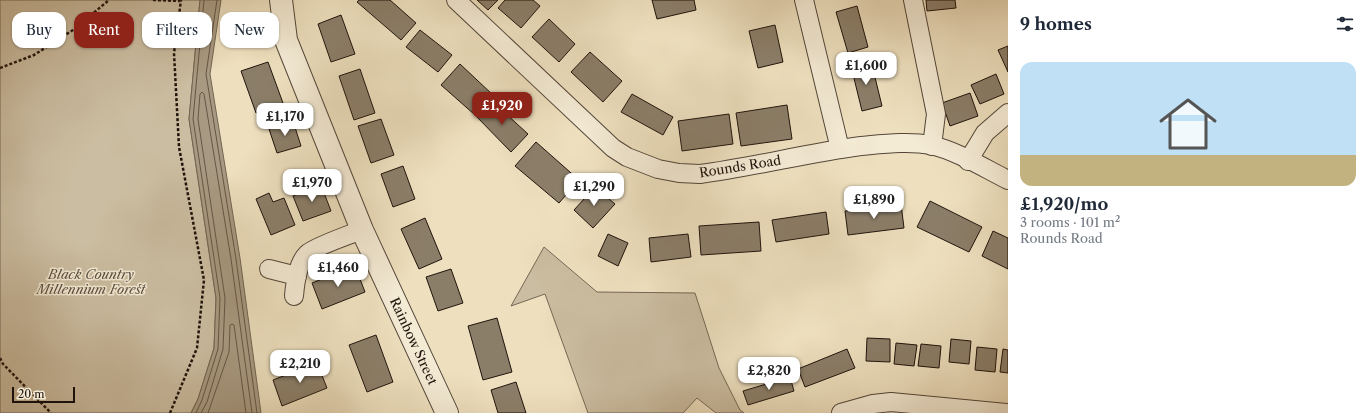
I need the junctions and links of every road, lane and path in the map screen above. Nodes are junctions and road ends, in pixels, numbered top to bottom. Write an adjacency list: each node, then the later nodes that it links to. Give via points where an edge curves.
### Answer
1 (109, 0): 8 (path, via 73,30 34,55)
2 (153, 0): 7 (path)
3 (281, 0): 14 (street, Rainbow Street, via 286,40)
4 (456, 0): 11 (street, Rounds Road, via 600,137 622,154 642,164 679,173 700,174)
5 (804, 0): 11 (street)
6 (913, 0): 10 (street, via 936,114)
7 (181, 1): 21 (path, via 174,53 179,147 204,280 197,348)
8 (0, 68)
9 (1008, 113): 12 (street, via 985,133)
10 (932, 146): 11 (street, Rounds Road, via 908,143); 12 (street, Rounds Road)
11 (840, 149)
12 (968, 161): 13 (street, Rounds Road)
13 (1008, 180)
14 (362, 230): 16 (street, via 307,254); 22 (street, Rainbow Street)
15 (269, 269): 16 (street)
16 (297, 276): 17 (street)
17 (294, 296)
18 (0, 358): 20 (path)
19 (911, 408): 23 (street, via 891,402); 24 (street)
20 (51, 413)
21 (170, 413)
22 (447, 413)
23 (841, 413)
24 (1006, 413)

